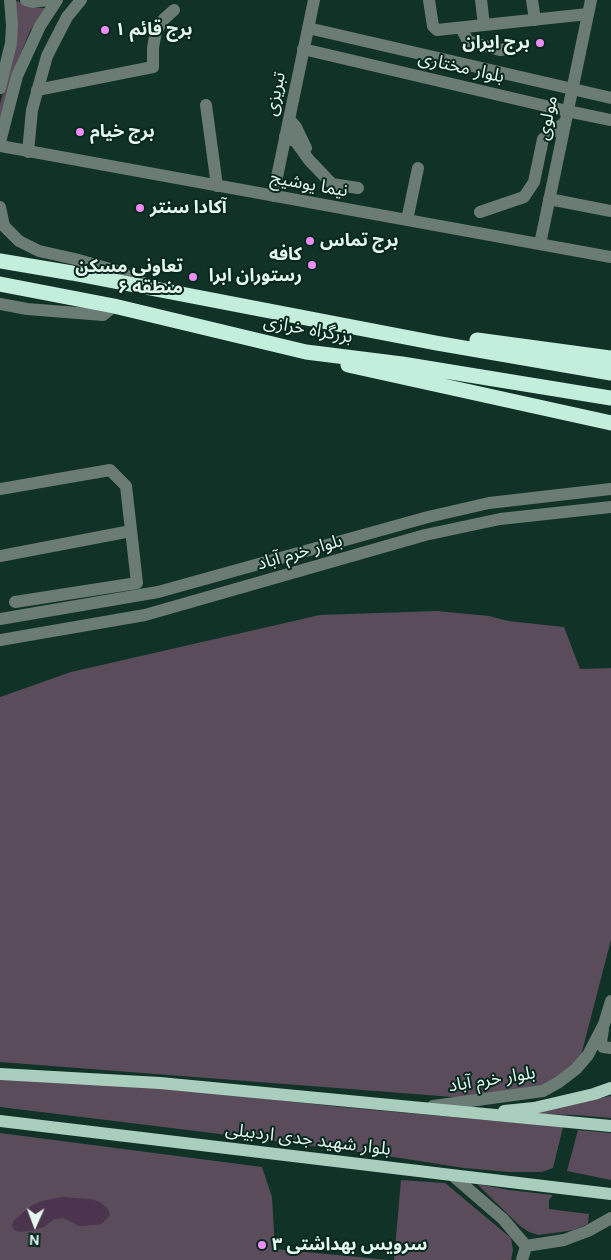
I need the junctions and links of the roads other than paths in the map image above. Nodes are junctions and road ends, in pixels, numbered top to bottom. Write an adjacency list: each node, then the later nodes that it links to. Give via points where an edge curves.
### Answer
1 (10, 0): 19 (street, via 10,43)
2 (26, 0): 3 (street)
3 (47, 0)
4 (57, 0): 28 (street, via 37,32 18,76)
5 (82, 0): 20 (street, via 67,17 47,56)
6 (314, 0): 15 (street, تبریزی)
7 (429, 0): 16 (street, via 433,26 437,30)
8 (481, 0): 14 (street)
9 (532, 0): 13 (street)
10 (591, 0): 12 (street, مولوی)
11 (174, 10): 20 (street, via 156,31 153,67)
12 (588, 14): 13 (street); 21 (street, مولوی)
13 (535, 20): 14 (street)
14 (484, 25): 16 (street)
15 (308, 28): 17 (street, تبریزی); 21 (street, بلوار مختاری)
16 (461, 28): 18 (street, via 468,41)
17 (303, 49): 24 (street, بلوار مختاری); 25 (street, تبریزی)
18 (506, 50)
19 (0, 88)
20 (37, 90): 30 (street)
21 (572, 90): 22 (street, بلوار مختاری); 24 (street, مولوی)
22 (611, 98)
23 (206, 105): 33 (street)
24 (566, 117): 26 (street, بلوار مختاری); 36 (street, مولوی); 39 (street, via 543,139 534,182 524,197)
25 (289, 119): 27 (street, تبریزی); 31 (street, via 296,126)
26 (611, 120)
27 (285, 136): 31 (street, via 296,142); 35 (street, تبریزی)
28 (0, 142)
29 (0, 146): 30 (street, نیما یوشیج)
30 (28, 152): 33 (street, نیما یوشیج)
31 (313, 164): 34 (street, via 332,184)
32 (418, 168): 40 (street)
33 (217, 186): 35 (street, نیما یوشیج)
34 (358, 188)
35 (273, 196): 40 (street, نیما یوشیج)
36 (549, 199): 38 (street); 41 (street, مولوی)
37 (0, 207): 45 (street, via 4,226 19,241 39,251 117,271)
38 (611, 211)
39 (480, 212)
40 (407, 220): 41 (street, نیما یوشیج)
41 (540, 244): 42 (street, نیما یوشیج)
42 (611, 257)
43 (0, 261): 45 (highway, بزرگراه خرازی)
44 (0, 284): 47 (highway, بزرگراه خرازی)
45 (165, 292): 50 (highway, بزرگراه خرازی)
46 (0, 304): 48 (street)
47 (114, 306): 48 (street, via 103,315); 51 (highway, بزرگراه خرازی)
48 (28, 309): 49 (street)
49 (0, 312)
50 (436, 343): 52 (highway, via 469,339); 53 (highway, بزرگراه خرازی)
51 (306, 352): 54 (highway, بزرگراه خرازی); 55 (highway, via 352,367)
52 (611, 358)
53 (611, 373)
54 (611, 398)
55 (611, 423)
56 (0, 489): 59 (street, via 110,470 126,486)
57 (611, 489): 61 (street, بلوار خرم آباد, via 489,503 158,592)
58 (611, 507): 66 (street, بلوار خرم آباد, via 491,521 425,535 145,615)
59 (131, 532): 60 (street); 61 (street)
60 (0, 556)
61 (138, 589): 62 (street); 64 (street, بلوار خرم آباد)
62 (68, 593): 63 (street); 64 (street)
63 (15, 602)
64 (69, 607): 65 (street, بلوار خرم آباد)
65 (0, 619)
66 (0, 640)
67 (611, 1002): 68 (street, بلوار خرم آباد)
68 (604, 1024): 69 (street, via 601,1042 603,1047); 72 (street, بلوار خرم آباد, via 588,1056 576,1069 543,1091)
69 (611, 1048)
70 (0, 1074): 72 (main road, via 160,1083)
71 (611, 1088): 73 (main road, via 534,1108)
72 (420, 1108): 73 (main road)
73 (474, 1114): 75 (main road)
74 (0, 1121): 76 (main road, بلوار شهید جدی اردبیلی)
75 (611, 1126)
76 (452, 1175): 77 (main road, بلوار شهید جدی اردبیلی); 79 (street, via 504,1219)
77 (611, 1194)
78 (611, 1218): 79 (street, via 564,1240)
79 (526, 1246): 80 (street)
80 (522, 1260)

